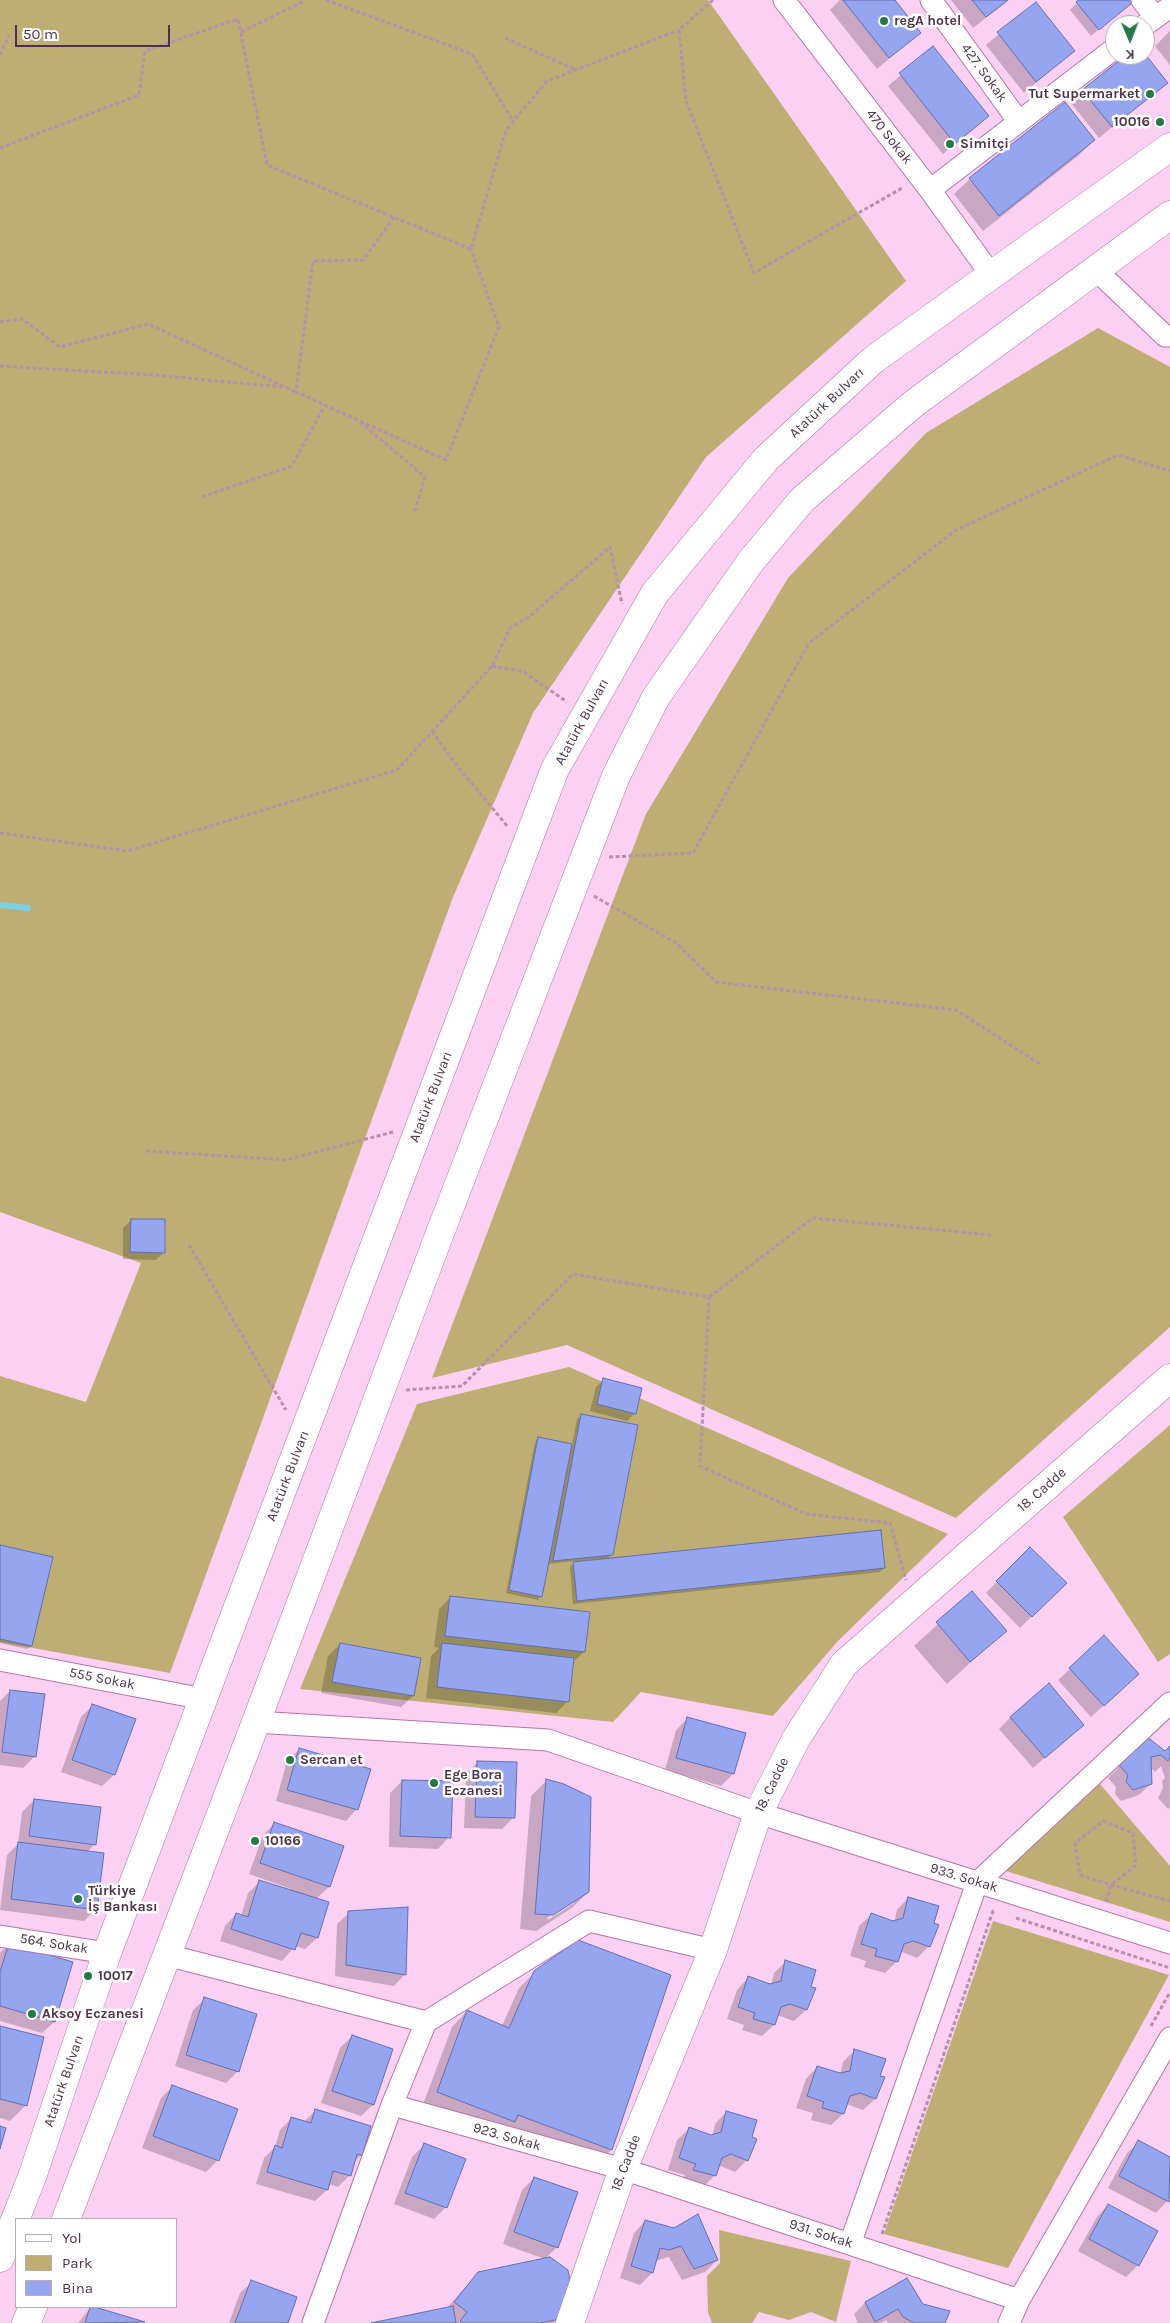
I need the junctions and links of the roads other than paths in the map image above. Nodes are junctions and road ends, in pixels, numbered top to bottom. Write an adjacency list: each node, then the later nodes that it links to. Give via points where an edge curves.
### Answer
1 (784, 0): 8 (street, 470 Sokak)
2 (931, 0): 6 (street, 427. Sokak)
3 (1142, 0): 4 (street)
4 (1157, 16)
5 (1105, 56): 6 (street)
6 (1019, 122): 8 (street)
7 (1170, 147): 11 (main road, Atatürk Bulvarı)
8 (925, 184): 11 (street, 470 Sokak)
9 (1170, 215): 10 (main road)
10 (1095, 269): 12 (street, via 1165,336); 17 (main road, via 912,405 802,500 751,561 656,697 616,776)
11 (992, 276): 15 (main road, Atatürk Bulvarı, via 873,360 766,459 654,594 556,769)
12 (1170, 336)
13 (1170, 1378): 18 (main road, 18. Cadde, via 844,1664 796,1738)
14 (0, 1660): 15 (street, 555 Sokak)
15 (204, 1699): 23 (main road, Atatürk Bulvarı)
16 (1170, 1704): 19 (street)
17 (256, 1722): 18 (street, 933. Sokak, via 548,1740); 24 (main road)
18 (758, 1813): 19 (street, 933. Sokak); 22 (main road, 18. Cadde)
19 (977, 1882): 21 (street, 933. Sokak); 32 (street)
20 (0, 1936): 23 (street, 564. Sokak)
21 (1170, 1943)
22 (713, 1950): 25 (street, via 589,1921); 28 (main road, 18. Cadde)
23 (107, 1952): 29 (main road, Atatürk Bulvarı)
24 (167, 1955): 25 (street); 30 (main road)
25 (426, 2022): 27 (street)
26 (1170, 2038): 34 (street)
27 (392, 2105): 28 (street, 923. Sokak); 37 (street)
28 (622, 2169): 32 (street, 931. Sokak); 38 (main road, 18. Cadde)
29 (16, 2218)
30 (66, 2218)
31 (15, 2220): 33 (main road, Atatürk Bulvarı)
32 (850, 2244): 34 (street, 931. Sokak)
33 (0, 2258)
34 (1019, 2300): 39 (street)
35 (32, 2308): 36 (main road)
36 (26, 2323)
37 (313, 2323)
38 (570, 2323)
39 (1009, 2323)

